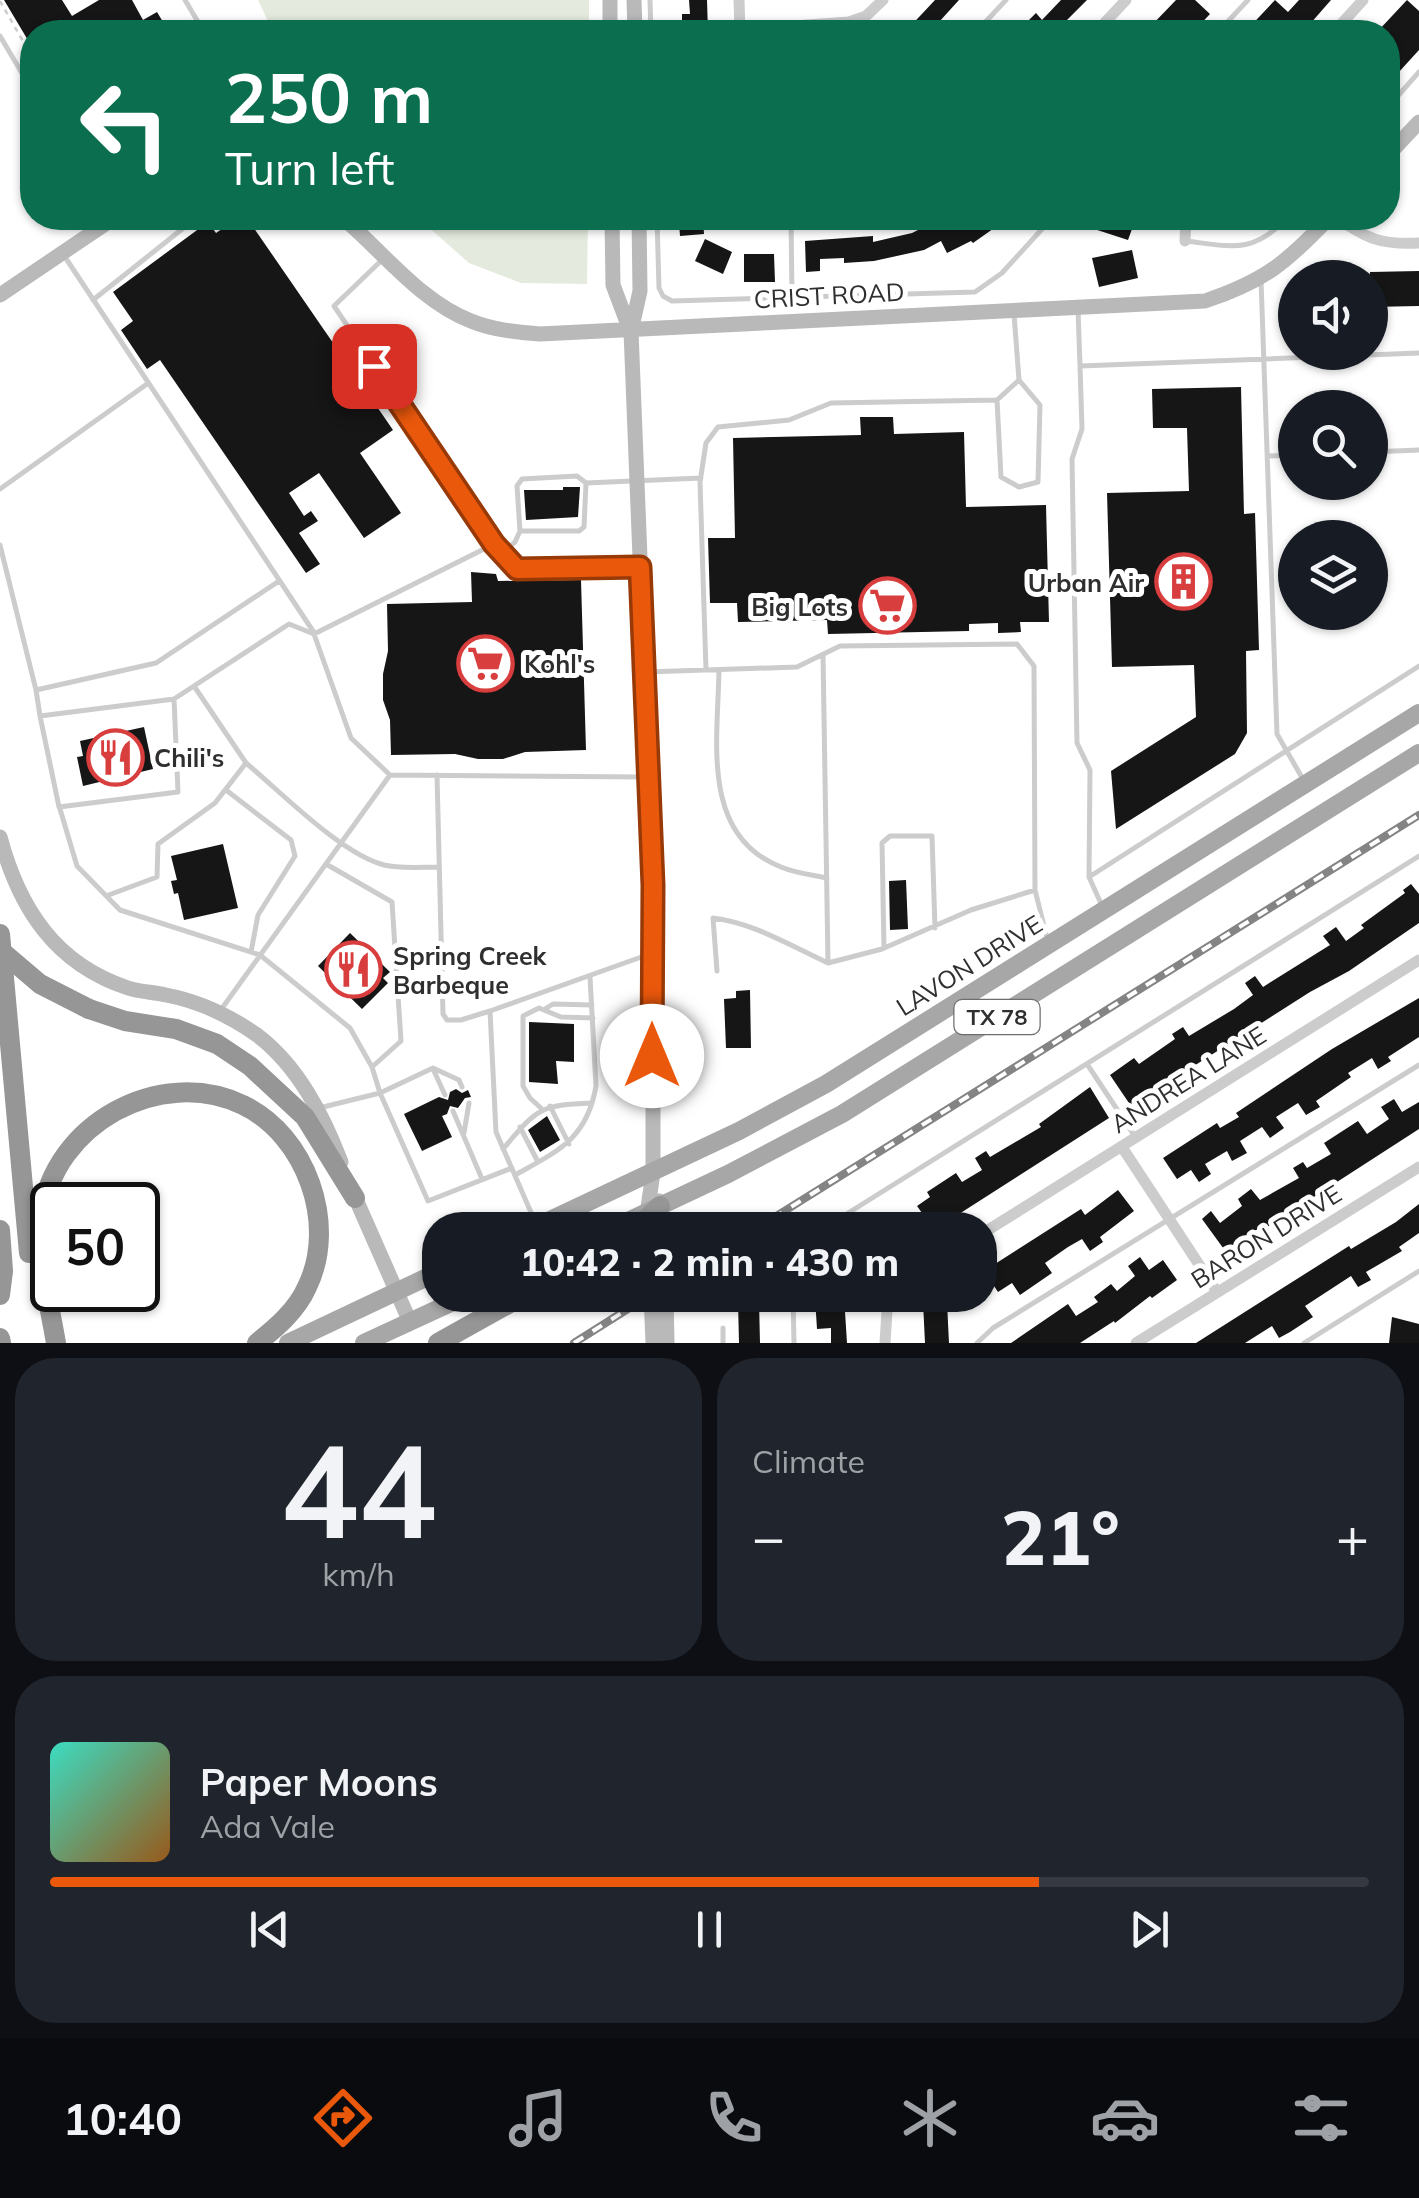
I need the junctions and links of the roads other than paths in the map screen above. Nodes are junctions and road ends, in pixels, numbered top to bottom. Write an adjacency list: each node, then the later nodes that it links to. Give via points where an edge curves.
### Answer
1 (883, 0): 6 (street)
2 (1006, 0): 7 (lane)
3 (1126, 0): 8 (street)
4 (1248, 0): 9 (lane)
5 (1363, 0): 10 (street)
6 (855, 20)
7 (987, 20)
8 (1107, 20)
9 (1229, 20)
10 (1345, 20)
11 (0, 36): 12 (lane)
12 (20, 70)
13 (1419, 72): 14 (lane)
14 (1400, 93)
15 (1419, 122): 16 (main road)
16 (1400, 142)
17 (94, 230): 31 (main road)
18 (181, 230): 36 (lane)
19 (356, 230): 32 (main road, CRIST ROAD)
20 (612, 230): 39 (main road, via 613,285)
21 (639, 230): 39 (main road, via 640,291)
22 (657, 230): 35 (lane, via 659,288 668,300)
23 (791, 230): 35 (lane)
24 (1041, 230): 35 (lane, via 976,292)
25 (1185, 230): 29 (street)
26 (1273, 230): 29 (lane, via 1246,247)
27 (1320, 230): 33 (main road, CRIST ROAD)
28 (1352, 230): 30 (street, via 1392,244)
29 (1185, 241)
30 (1419, 243)
31 (62, 253): 34 (main road); 36 (lane)
32 (386, 257): 39 (main road, CRIST ROAD, via 469,321 540,334); 55 (lane, via 334,306)
33 (1261, 280): 37 (main road, CRIST ROAD, via 1206,301); 41 (lane)
34 (0, 295)
35 (792, 297)
36 (93, 300): 44 (lane)
37 (1078, 308): 38 (main road, CRIST ROAD); 42 (lane)
38 (1014, 311): 39 (main road, CRIST ROAD); 43 (lane)
39 (630, 330): 51 (main road)
40 (1419, 354): 41 (lane)
41 (1262, 360): 42 (lane); 48 (lane)
42 (1080, 366): 86 (lane, via 1082,429 1072,459 1077,744 1090,770)
43 (1019, 380): 45 (lane); 45 (lane, via 1040,404 1038,482 1020,487 1001,477)
44 (147, 384): 53 (lane); 59 (lane)
45 (997, 400): 50 (lane, via 831,402 789,420 718,427 706,443)
46 (1419, 450): 47 (lane)
47 (1388, 451)
48 (1268, 456): 49 (lane); 71 (lane, via 1274,692)
49 (1278, 456)
50 (701, 478): 51 (lane); 63 (lane)
51 (637, 481): 52 (lane); 58 (main road)
52 (586, 483): 54 (lane, via 584,528); 54 (lane, via 576,476 522,478)
53 (0, 489)
54 (520, 532): 57 (lane)
55 (494, 544): 57 (lane); 60 (lane)
56 (0, 545): 67 (lane)
57 (502, 552): 58 (lane, via 517,569)
58 (640, 567): 65 (main road)
59 (279, 581): 60 (lane); 67 (lane, via 156,663)
60 (314, 634): 66 (lane, via 289,624); 74 (lane, via 352,738)
61 (823, 654): 64 (lane, via 796,667); 87 (lane); 88 (lane, via 840,646 1017,644 1034,666)
62 (1419, 666): 71 (lane)
63 (706, 670): 64 (lane); 65 (lane)
64 (719, 670): 87 (lane, via 718,778 728,821 753,850 781,867)
65 (644, 672): 76 (main road)
66 (194, 686): 68 (lane); 73 (lane)
67 (36, 690): 70 (lane)
68 (174, 699): 70 (lane); 79 (lane, via 178,792)
69 (1419, 713): 77 (main road, LAVON DRIVE / TX 78)
70 (40, 716): 79 (lane)
71 (1286, 752): 77 (lane); 86 (lane)
72 (1419, 753): 80 (main road, TX 78)
73 (246, 763): 78 (lane); 82 (lane)
74 (390, 775): 75 (lane); 82 (lane)
75 (437, 775): 76 (lane); 85 (lane)
76 (648, 777): 97 (main road)
77 (1306, 784): 80 (main road); 90 (main road, LAVON DRIVE / TX 78)
78 (226, 790): 89 (lane, via 158,844 157,877); 96 (lane, via 291,840 295,856 258,914)
79 (59, 808): 89 (lane, via 76,866)
80 (1324, 812): 102 (main road, TX 78)
81 (0, 836): 107 (main road, via 26,908 72,958 131,989 202,1004)
82 (342, 842): 84 (lane); 85 (lane, via 387,866)
83 (1419, 856): 109 (lane)
84 (326, 864): 98 (lane); 111 (lane, via 392,902 400,1041)
85 (439, 868): 106 (lane, via 443,1014 461,1020)
86 (1089, 876): 90 (lane)
87 (827, 878): 100 (lane)
88 (1036, 890): 91 (lane); 93 (lane)
89 (106, 896): 96 (lane, via 120,910)
90 (1104, 910): 93 (main road, LAVON DRIVE / TX 78)
91 (935, 928): 94 (lane); 94 (lane, via 932,836 890,836 882,844)
92 (0, 934): 154 (highway, via 30,1261)
93 (1048, 945): 102 (main road); 130 (main road, LAVON DRIVE / TX 78, via 826,1084)
94 (884, 948): 100 (lane)
95 (0, 950): 132 (highway, bridge, via 40,984 88,1009 176,1029 250,1066 305,1117)
96 (251, 952): 98 (lane)
97 (653, 953): 103 (lane); 130 (main road)
98 (260, 955): 107 (lane); 111 (lane, via 350,1028)
99 (1419, 960): 123 (street, ANDREA LANE)
100 (828, 963): 101 (lane, via 744,924 712,918)
101 (718, 971)
102 (1067, 974): 136 (main road, TX 78, via 842,1114)
103 (590, 975): 104 (lane); 106 (lane)
104 (592, 1004): 105 (lane); 108 (lane)
105 (545, 1009): 108 (lane); 118 (lane, via 527,1012 521,1025 523,1086)
106 (490, 1011): 126 (lane, via 496,1132)
107 (218, 1014): 119 (main road, via 284,1059)
108 (592, 1018): 117 (lane)
109 (1088, 1064): 123 (lane); 137 (lane)
110 (1419, 1065): 138 (lane)
111 (372, 1067): 114 (lane)
112 (433, 1068): 113 (lane); 114 (lane); 115 (lane)
113 (462, 1087)
114 (380, 1092): 119 (lane); 131 (lane, via 428,1202)
115 (445, 1094)
116 (469, 1103): 122 (lane)
117 (593, 1103): 118 (lane); 124 (lane)
118 (546, 1107): 121 (lane); 124 (lane)
119 (316, 1109): 132 (main road)
120 (452, 1111): 122 (lane)
121 (520, 1127): 126 (lane); 127 (lane)
122 (464, 1136): 131 (lane)
123 (1136, 1138): 125 (street, ANDREA LANE)
124 (568, 1144): 127 (lane)
125 (1122, 1146): 138 (street); 139 (street, ANDREA LANE)
126 (503, 1148): 129 (lane)
127 (538, 1162): 129 (lane)
128 (1419, 1167): 144 (street, BARON DRIVE)
129 (513, 1172): 131 (lane); 133 (lane)
130 (653, 1173): 134 (main road, LAVON DRIVE / TX 78); 135 (main road)
131 (482, 1179)
132 (355, 1198): 143 (main road)
133 (527, 1212)
134 (568, 1212)
135 (650, 1212)
136 (665, 1212)
137 (850, 1212)
138 (1168, 1220): 144 (street); 165 (lane)
139 (997, 1224)
140 (0, 1230): 145 (highway)
141 (1419, 1271): 167 (lane)
142 (422, 1280): 143 (main road)
143 (398, 1292): 152 (main road); 157 (main road)
144 (1216, 1292): 166 (street, BARON DRIVE)
145 (0, 1295)
146 (431, 1312): 152 (main road)
147 (494, 1312): 159 (highway)
148 (652, 1312): 160 (main road)
149 (666, 1312): 161 (main road)
150 (793, 1312): 163 (lane)
151 (887, 1312): 164 (street)
152 (410, 1322): 158 (main road)
153 (722, 1328): 162 (lane)
154 (46, 1343)
155 (56, 1343): 156 (highway, via 40,1246 50,1180 67,1150 129,1104 160,1094 205,1093 244,1105 276,1129 301,1162 316,1202 318,1249 307,1288)
156 (257, 1343)
157 (288, 1343)
158 (364, 1343)
159 (438, 1343)
160 (653, 1343)
161 (666, 1343)
162 (723, 1343)
163 (794, 1343)
164 (885, 1343)
165 (976, 1343)
166 (1136, 1343)
167 (1304, 1343)

